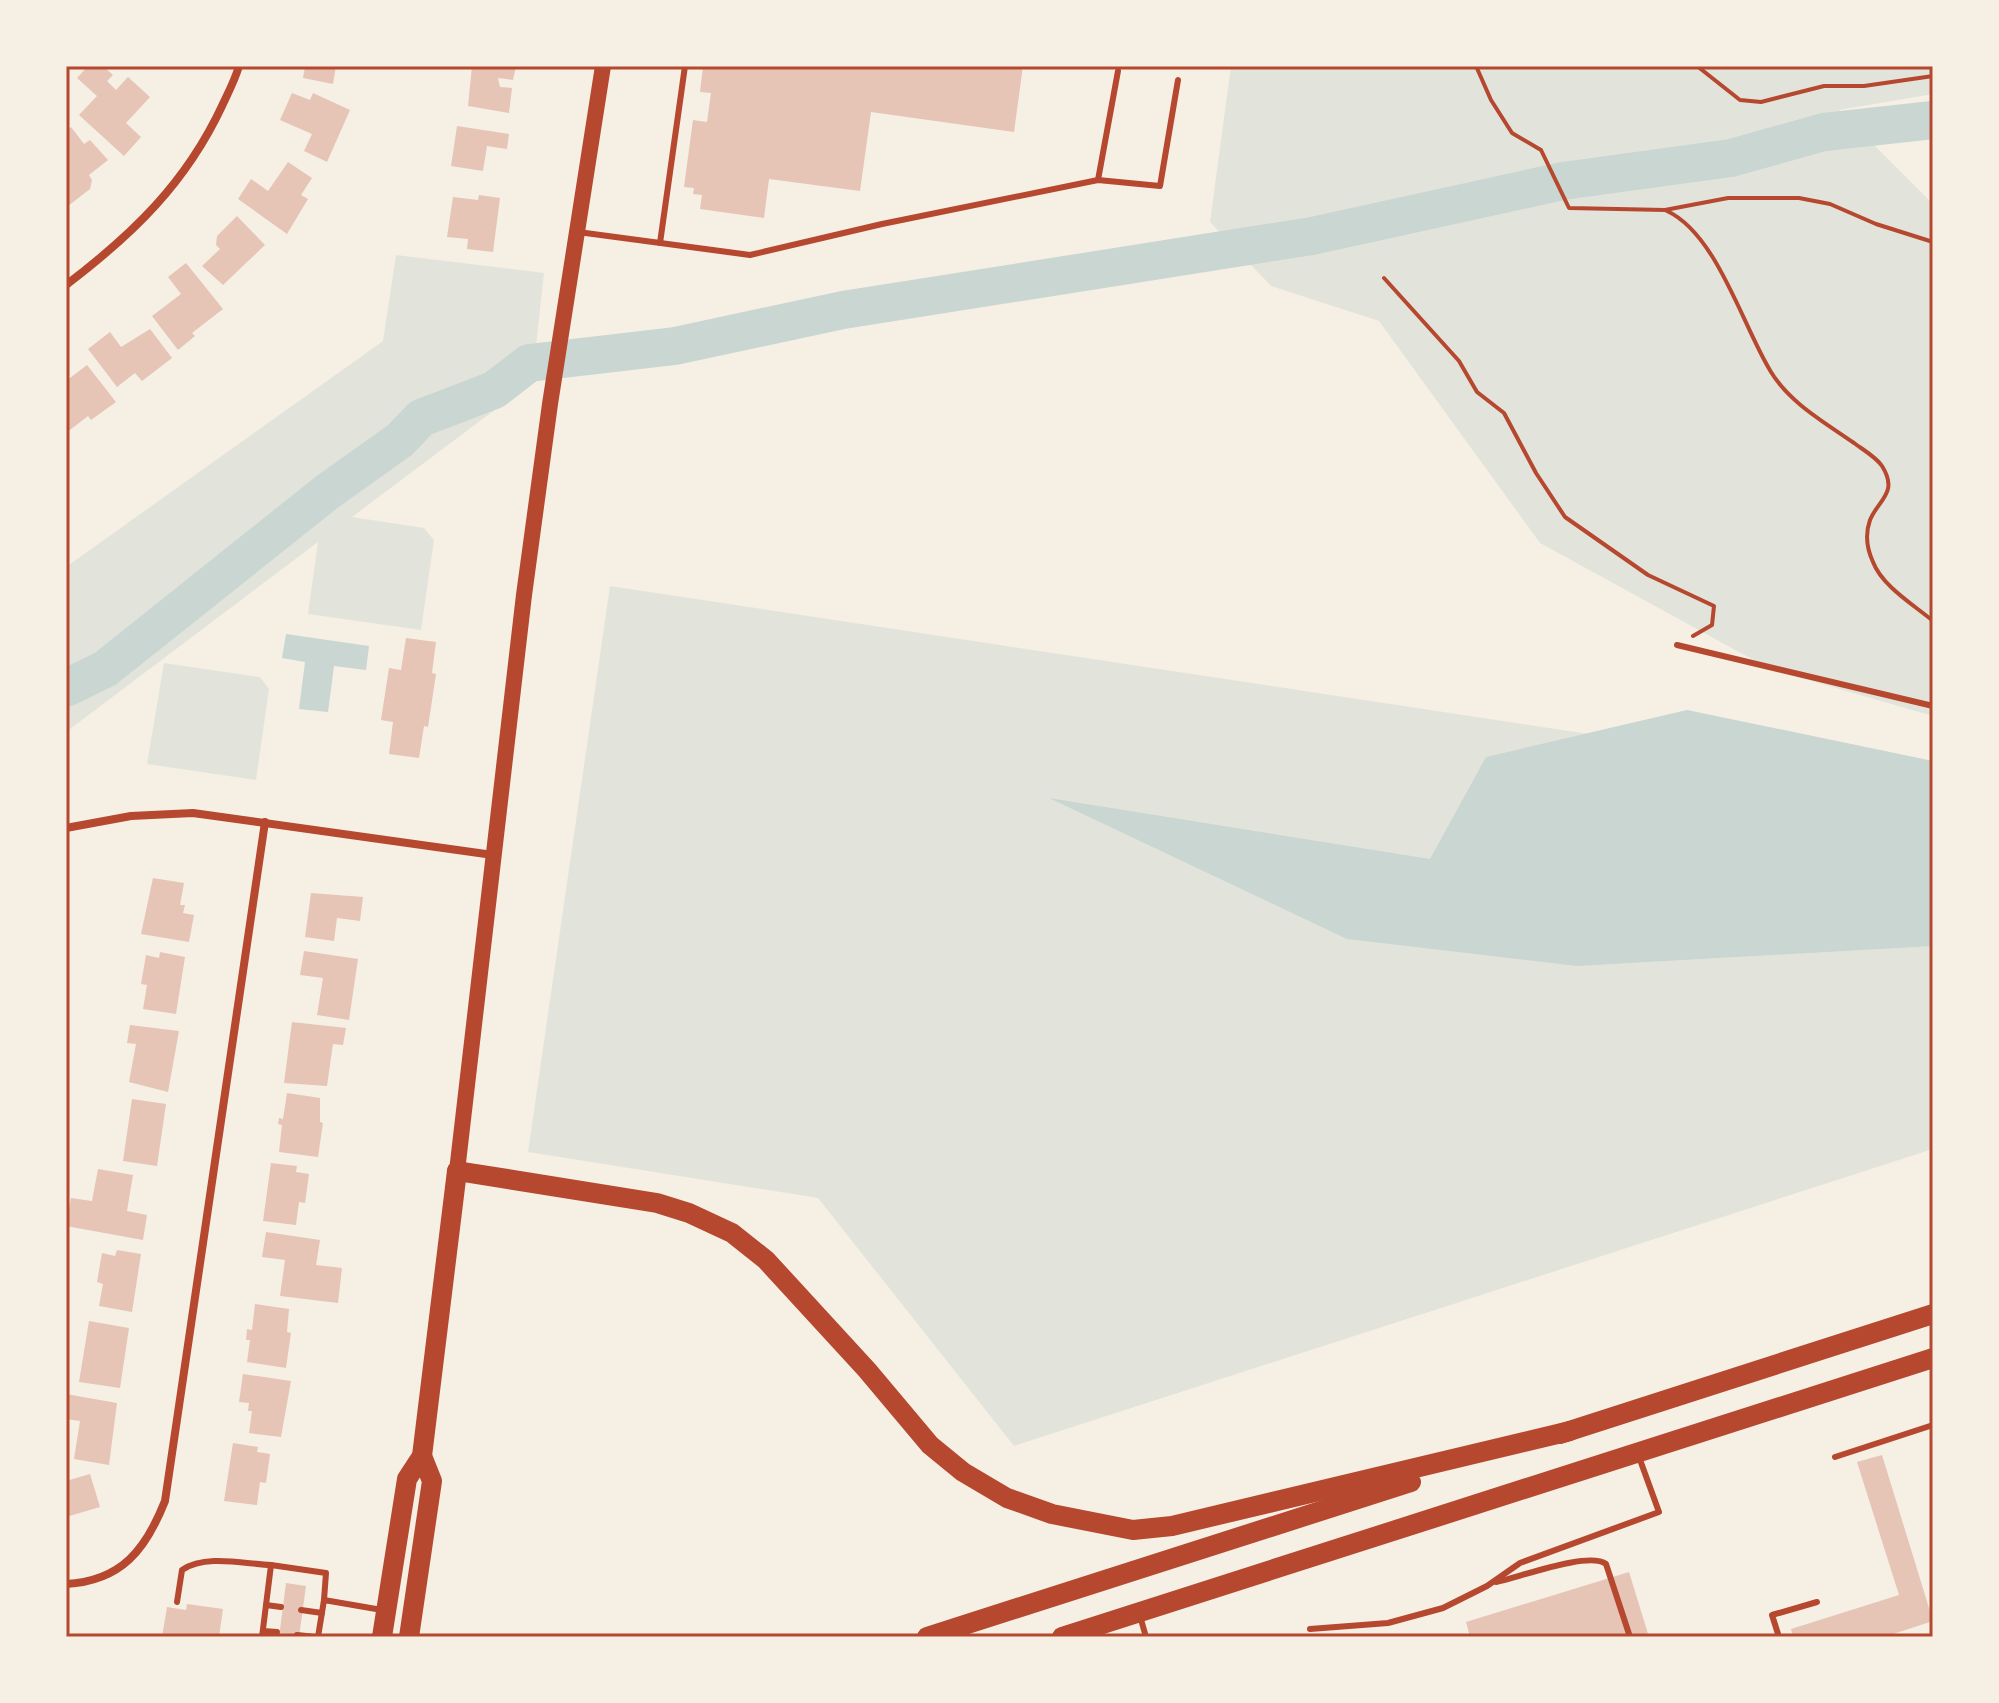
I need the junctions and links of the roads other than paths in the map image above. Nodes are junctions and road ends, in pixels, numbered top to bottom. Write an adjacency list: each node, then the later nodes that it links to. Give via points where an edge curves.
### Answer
1 (239, 66): 9 (street, via 185,172 144,221)
2 (603, 66): 7 (main road)
3 (685, 66): 8 (lane)
4 (1118, 71): 6 (lane)
5 (1178, 80): 6 (lane, via 1160,186)
6 (1098, 180): 8 (lane, via 750,255)
7 (578, 232): 8 (lane); 14 (main road, via 524,595)
8 (660, 243)
9 (66, 285)
10 (1677, 645): 11 (lane)
11 (1933, 706)
12 (265, 822): 13 (street, via 193,813 131,816); 14 (street); 25 (street, via 165,1501 137,1554 107,1574)
13 (66, 828)
14 (494, 855): 15 (main road)
15 (457, 1171): 19 (main road, via 657,1203 732,1233 766,1260 930,1445 1007,1498 1052,1514 1133,1530 1172,1526); 21 (main road)
16 (1933, 1314): 19 (main road)
17 (1933, 1358): 20 (main road)
18 (1933, 1425): 22 (lane)
19 (1570, 1431): 42 (main road)
20 (1637, 1453): 24 (lane, via 1659,1512 1520,1563); 33 (main road)
21 (422, 1456): 32 (main road, via 407,1479); 41 (main road, via 432,1481)
22 (1835, 1457)
23 (271, 1565): 26 (lane, via 326,1573); 27 (lane, via 188,1566 182,1570); 29 (lane)
24 (1493, 1582): 35 (lane, via 1443,1608 1388,1623); 45 (lane, via 1600,1560 1606,1564)
25 (66, 1584)
26 (324, 1600): 32 (lane); 34 (lane)
27 (177, 1602)
28 (1817, 1602): 46 (lane, via 1772,1615)
29 (266, 1605): 30 (lane); 37 (lane)
30 (281, 1607)
31 (301, 1610): 34 (lane)
32 (386, 1610): 40 (main road)
33 (1139, 1612): 43 (main road); 44 (lane)
34 (322, 1613): 39 (lane)
35 (1310, 1629)
36 (277, 1632): 37 (lane)
37 (262, 1634)
38 (297, 1635): 39 (lane)
39 (317, 1637)
40 (382, 1637)
41 (409, 1637)
42 (927, 1637)
43 (1062, 1637)
44 (1146, 1637)
45 (1630, 1637)
46 (1779, 1637)

